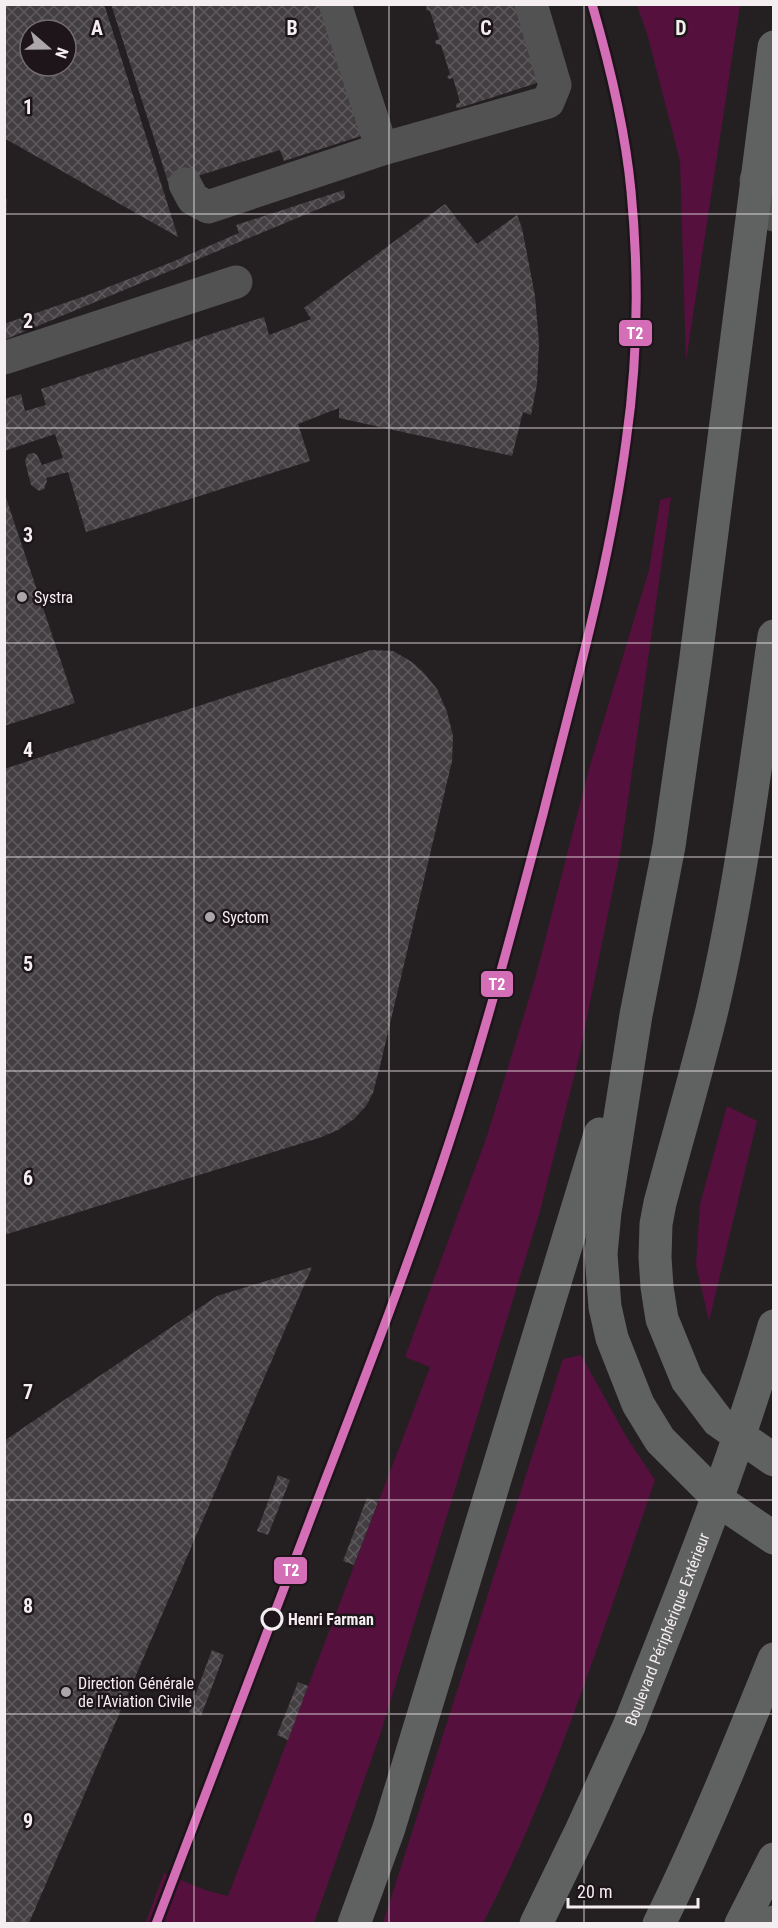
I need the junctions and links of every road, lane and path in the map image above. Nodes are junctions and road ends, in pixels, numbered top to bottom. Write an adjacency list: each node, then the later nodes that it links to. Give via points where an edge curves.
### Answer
1 (335, 4): 4 (lane)
2 (531, 4): 4 (lane, via 555,85 548,102)
3 (774, 47): 5 (highway)
4 (382, 149): 6 (lane, via 208,207 192,199)
5 (756, 180): 7 (lane); 11 (highway, via 671,834)
6 (185, 184)
7 (774, 215)
8 (236, 282): 9 (lane)
9 (4, 358)
10 (774, 636): 13 (highway, via 732,911 712,1009 663,1192 656,1224 655,1257 662,1319 687,1380 718,1421)
11 (636, 1015): 14 (highway, via 601,1254 612,1338 638,1404 660,1440 725,1505); 17 (highway, via 439,1668 389,1828)
12 (774, 1326): 18 (highway, Boulevard Périphérique Extérieur, bridge, via 703,1540 629,1726)
13 (774, 1460)
14 (774, 1538)
15 (774, 1659): 19 (highway, via 732,1764)
16 (774, 1859): 20 (highway)
17 (354, 1923)
18 (536, 1923)
19 (660, 1923)
20 (741, 1923)

